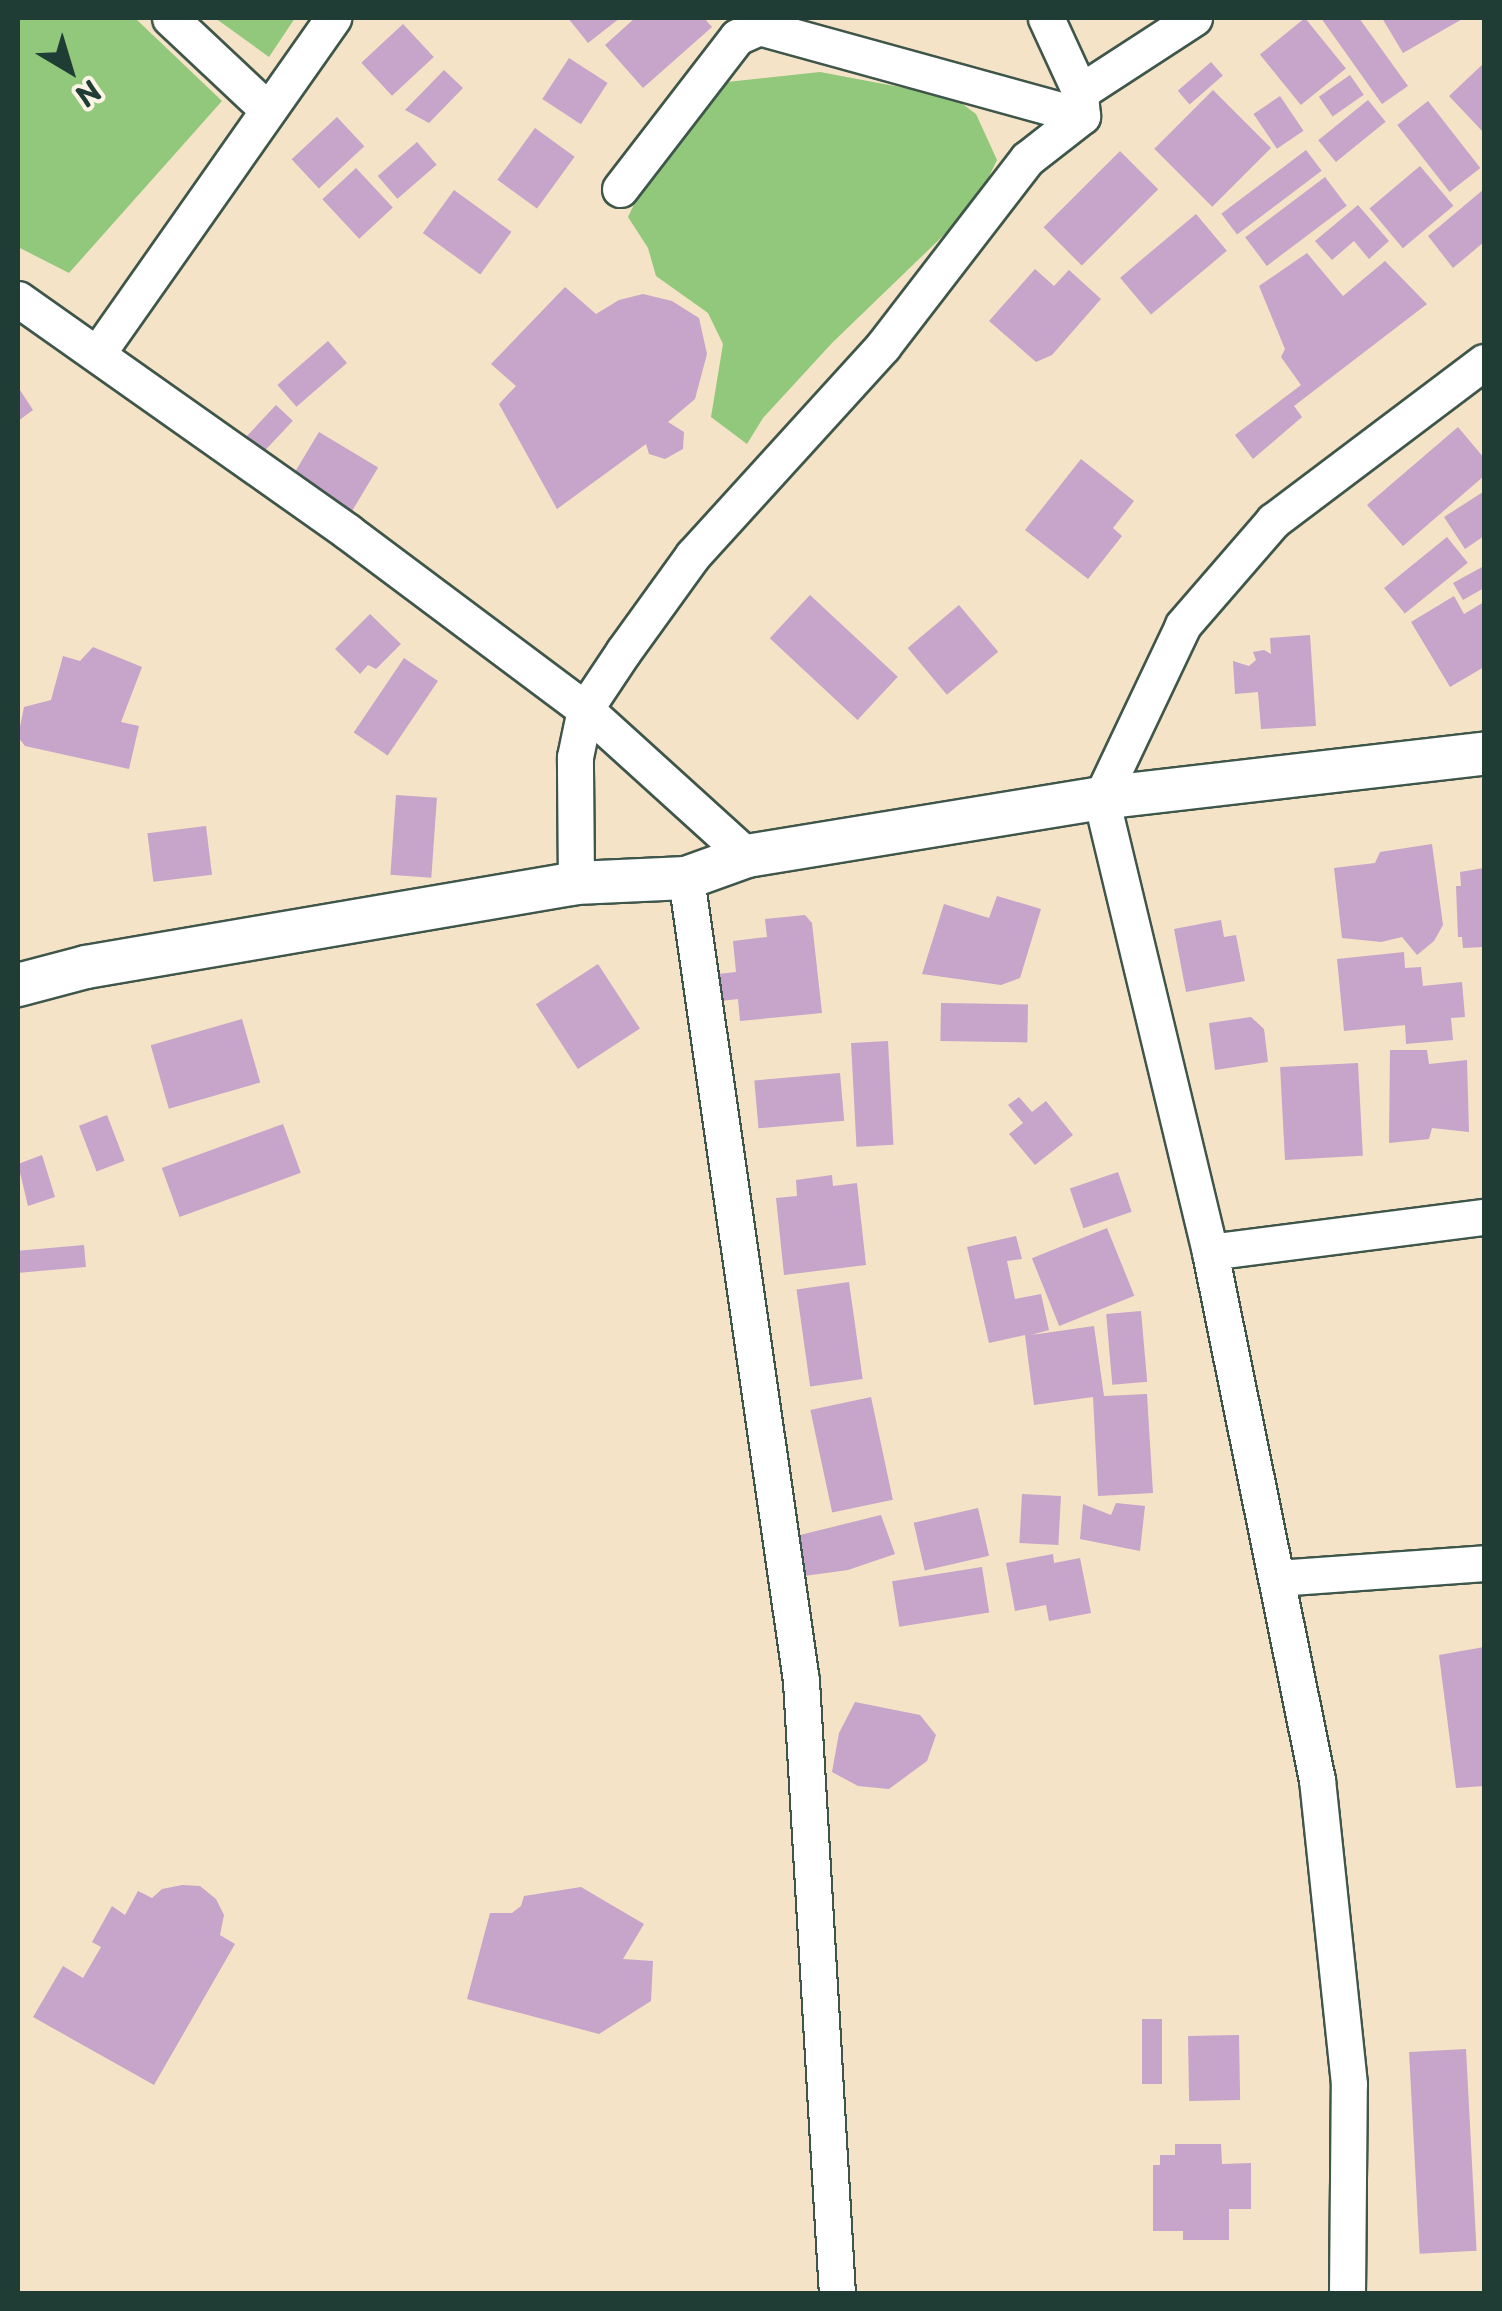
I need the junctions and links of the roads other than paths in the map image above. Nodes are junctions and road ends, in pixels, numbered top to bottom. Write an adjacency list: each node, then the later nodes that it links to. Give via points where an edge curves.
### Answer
1 (170, 18): 6 (street)
2 (334, 18): 6 (street)
3 (1046, 18): 5 (street)
4 (1194, 18): 5 (street)
5 (1081, 104): 7 (street, via 759,28 737,37); 11 (street, via 1027,158 883,346 693,555)
6 (268, 110): 9 (street)
7 (620, 189)
8 (18, 299): 9 (street)
9 (97, 354): 11 (street)
10 (1484, 362): 13 (street, via 1273,520 1183,625)
11 (585, 709): 14 (street); 16 (street, via 575,757)
12 (1484, 754): 13 (street)
13 (1101, 798): 14 (street); 19 (street)
14 (747, 856): 15 (street)
15 (686, 878): 16 (street); 22 (street, via 802,1681)
16 (576, 883): 17 (street)
17 (18, 984)
18 (1484, 1217): 19 (street)
19 (1210, 1252): 21 (street)
20 (1484, 1563): 21 (street)
21 (1277, 1578): 23 (street, via 1317,1780 1349,2084)
22 (836, 2294)
23 (1347, 2294)

